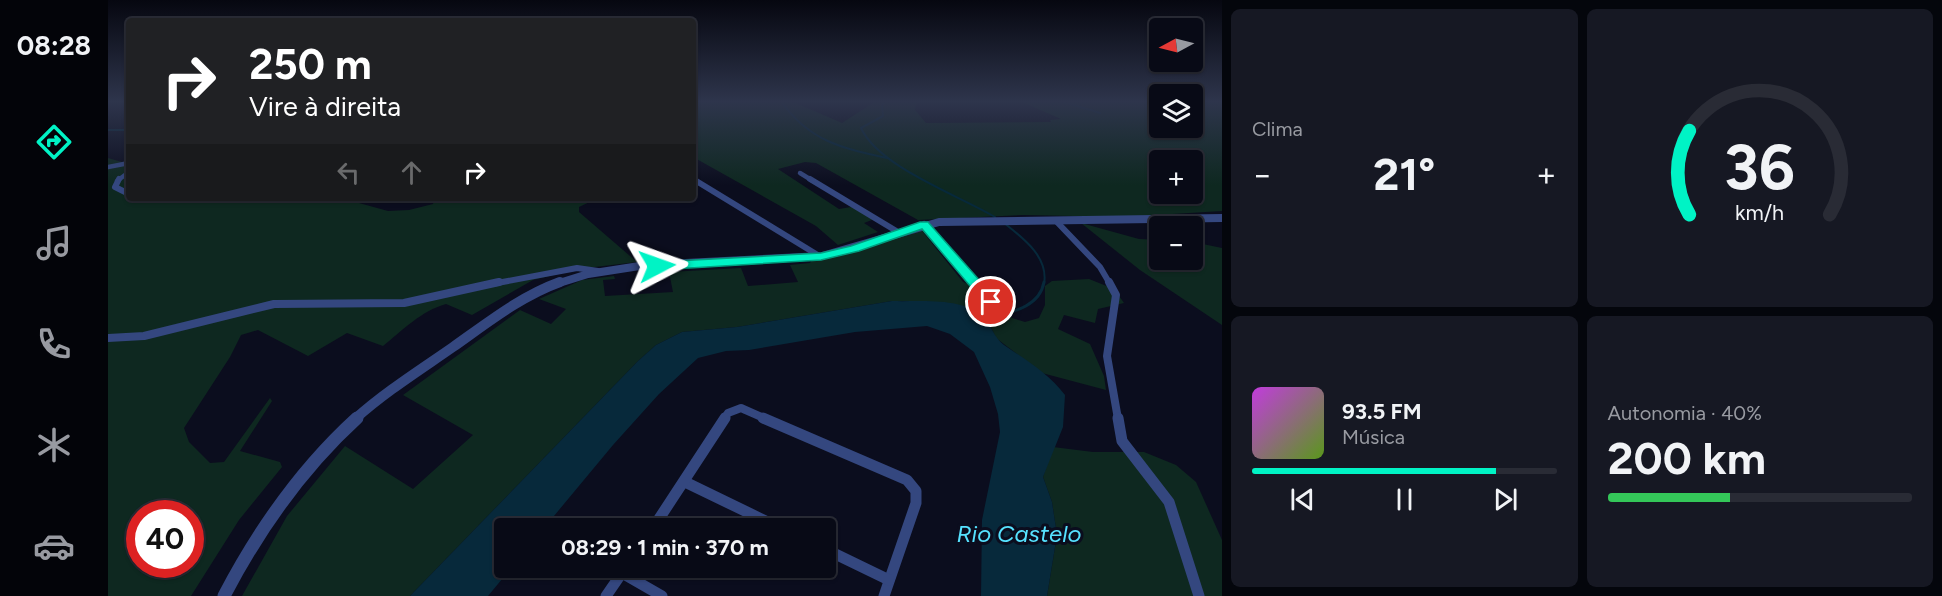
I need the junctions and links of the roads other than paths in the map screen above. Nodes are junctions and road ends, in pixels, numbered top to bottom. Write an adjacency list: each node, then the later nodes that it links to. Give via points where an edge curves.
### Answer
1 (126, 164): 2 (street)
2 (108, 167)
3 (800, 173): 10 (street)
4 (126, 174): 6 (street, via 116,181 115,187)
5 (696, 180): 11 (street)
6 (126, 192)
7 (1222, 218): 8 (street)
8 (1056, 220): 9 (street); 26 (street, via 1100,267 1116,295 1107,356 1122,441 1169,502)
9 (924, 224): 10 (street); 13 (street)
10 (898, 232): 11 (street, via 855,249)
11 (821, 256): 12 (street)
12 (600, 271): 14 (street, via 578,268 546,272 404,303 274,304 144,336); 22 (street, via 563,280 523,298 364,412 337,436 289,491)
13 (991, 302)
14 (108, 338)
15 (685, 482): 16 (street); 17 (street); 21 (street, via 731,410 741,408 907,480 916,491 916,503)
16 (660, 518)
17 (759, 518)
18 (836, 554): 21 (street)
19 (618, 578): 23 (street)
20 (636, 578): 24 (street)
21 (889, 580): 25 (street)
22 (224, 596)
23 (606, 596)
24 (662, 596)
25 (884, 596)
26 (1199, 596)

